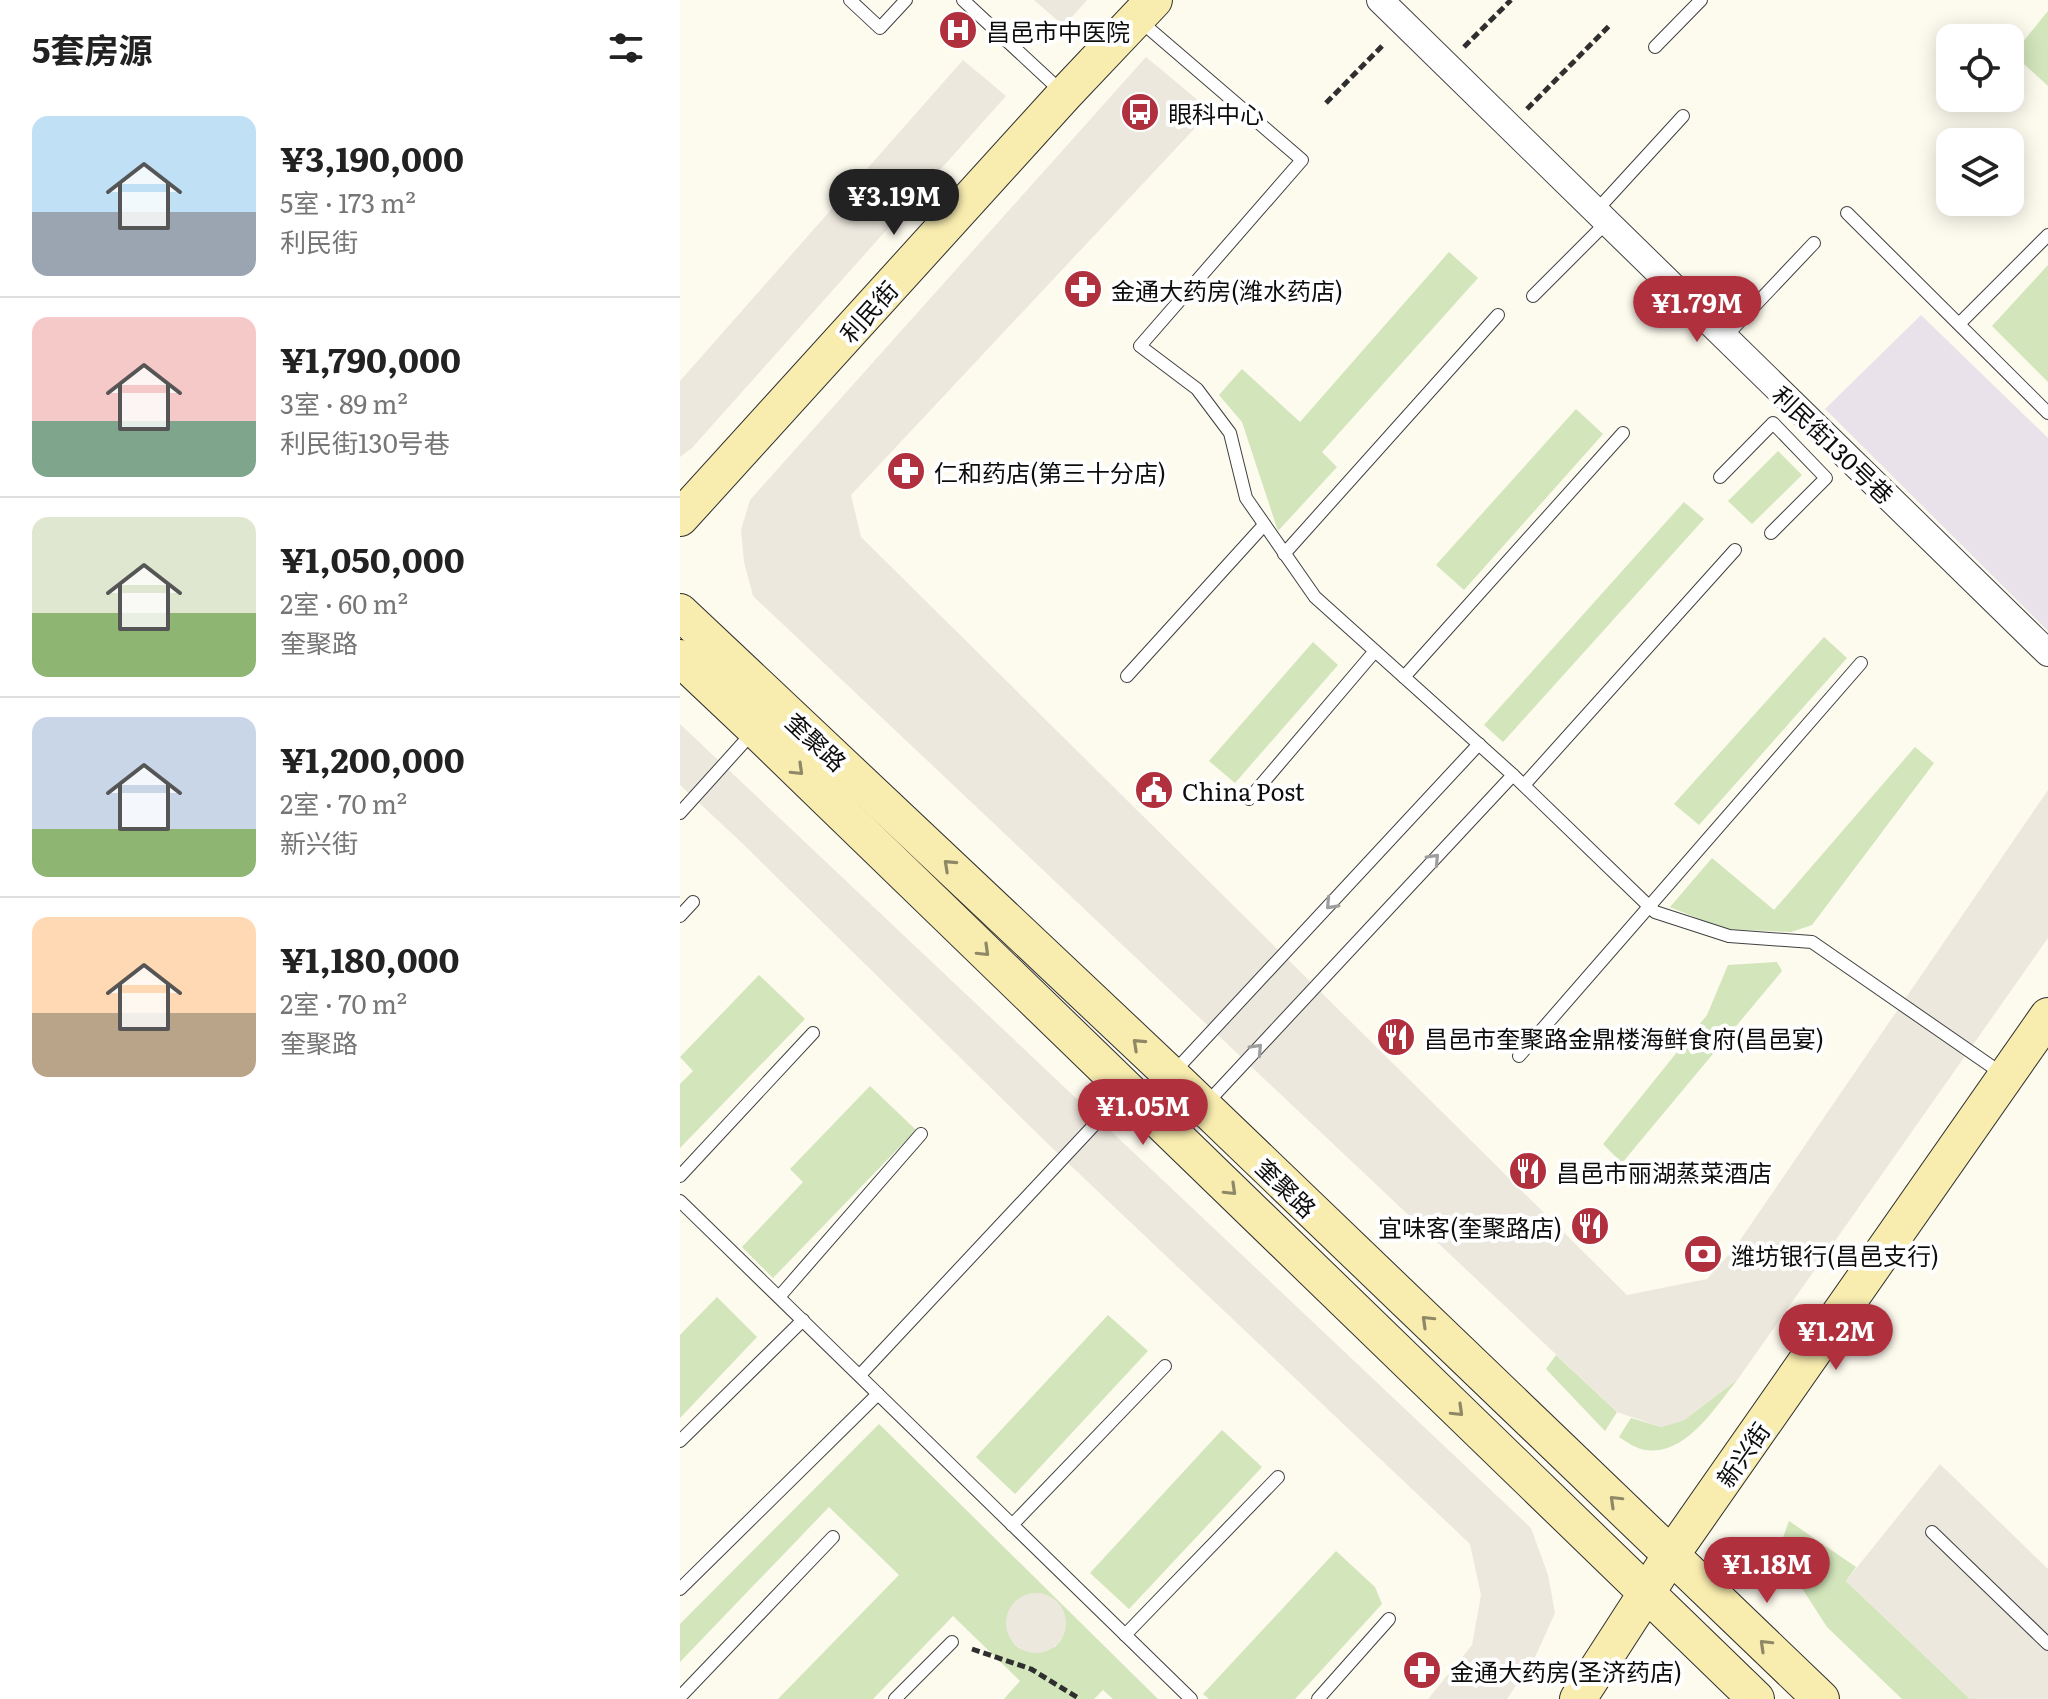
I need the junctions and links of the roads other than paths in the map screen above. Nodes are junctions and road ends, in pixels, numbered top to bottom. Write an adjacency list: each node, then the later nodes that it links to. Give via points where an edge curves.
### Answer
1 (850, 0): 2 (lane, via 880,28)
2 (906, 0)
3 (963, 0): 8 (lane)
4 (1380, 0): 11 (street, 利民街130号巷)
5 (1701, 0): 7 (lane)
6 (1146, 9): 8 (main road, 利民街); 24 (lane, via 1302,160 1140,346 1197,389 1230,433 1246,498)
7 (1655, 47)
8 (1065, 94): 23 (main road, 利民街)
9 (1683, 116): 11 (lane)
10 (1847, 213): 16 (lane)
11 (1602, 216): 14 (lane); 17 (street, 利民街130号巷)
12 (2048, 235): 16 (lane)
13 (1814, 243): 17 (lane)
14 (1533, 296)
15 (1498, 315): 27 (lane)
16 (1959, 324): 18 (lane)
17 (1725, 337): 19 (street, 利民街130号巷)
18 (2048, 413)
19 (1816, 427): 21 (lane); 30 (street, 利民街130号巷)
20 (1623, 433): 34 (lane)
21 (1795, 446): 22 (lane, via 1773,423); 25 (lane, via 1826,478)
22 (1720, 477)
23 (680, 518)
24 (1264, 525): 27 (lane); 33 (lane)
25 (1771, 533)
26 (1735, 550): 38 (lane)
27 (1284, 554): 29 (lane, via 1315,597)
28 (680, 612): 47 (main road, 奎聚路, one-way to 28)
29 (1375, 651): 34 (lane); 39 (lane)
30 (2048, 653)
31 (680, 658): 35 (main road, 奎聚路)
32 (1861, 663): 42 (lane)
33 (1127, 676)
34 (1404, 677): 36 (lane)
35 (755, 729): 40 (lane); 49 (main road, 奎聚路, one-way to 49)
36 (1479, 744): 37 (lane); 47 (lane, one-way to 47)
37 (1513, 775): 38 (lane); 50 (lane, one-way to 37)
38 (1524, 785): 42 (lane)
39 (1249, 799)
40 (680, 813)
41 (693, 902): 43 (lane)
42 (1649, 906): 46 (lane); 48 (lane, via 1729,936 1812,942)
43 (680, 916)
44 (2048, 1016): 48 (main road, 新兴街)
45 (813, 1033): 52 (lane)
46 (1519, 1056)
47 (1171, 1075): 50 (main road, 奎聚路)
48 (2007, 1076): 64 (main road, 新兴街)
49 (1127, 1090): 57 (lane); 66 (main road, 奎聚路, one-way to 66)
50 (1203, 1106): 64 (main road, 奎聚路, one-way to 50)
51 (921, 1134): 54 (lane)
52 (680, 1176)
53 (681, 1204): 54 (lane)
54 (779, 1297): 55 (lane)
55 (803, 1320): 57 (lane); 59 (lane)
56 (1165, 1366): 61 (lane)
57 (860, 1375): 58 (lane)
58 (878, 1394): 61 (lane); 65 (lane)
59 (680, 1441)
60 (1278, 1477): 68 (lane)
61 (1012, 1525): 68 (lane)
62 (1932, 1532): 70 (lane)
63 (833, 1537): 71 (lane)
64 (1671, 1555): 66 (main road, 新兴街); 77 (main road, 奎聚路, one-way to 64)
65 (680, 1589)
66 (1646, 1593): 75 (main road, 新兴街); 76 (main road, 奎聚路)
67 (1389, 1619): 74 (lane)
68 (1125, 1635): 73 (lane)
69 (952, 1642): 72 (lane)
70 (2048, 1644)
71 (680, 1697)
72 (895, 1699)
73 (1191, 1699)
74 (1318, 1699)
75 (1578, 1699)
76 (1756, 1699)
77 (1821, 1699)

